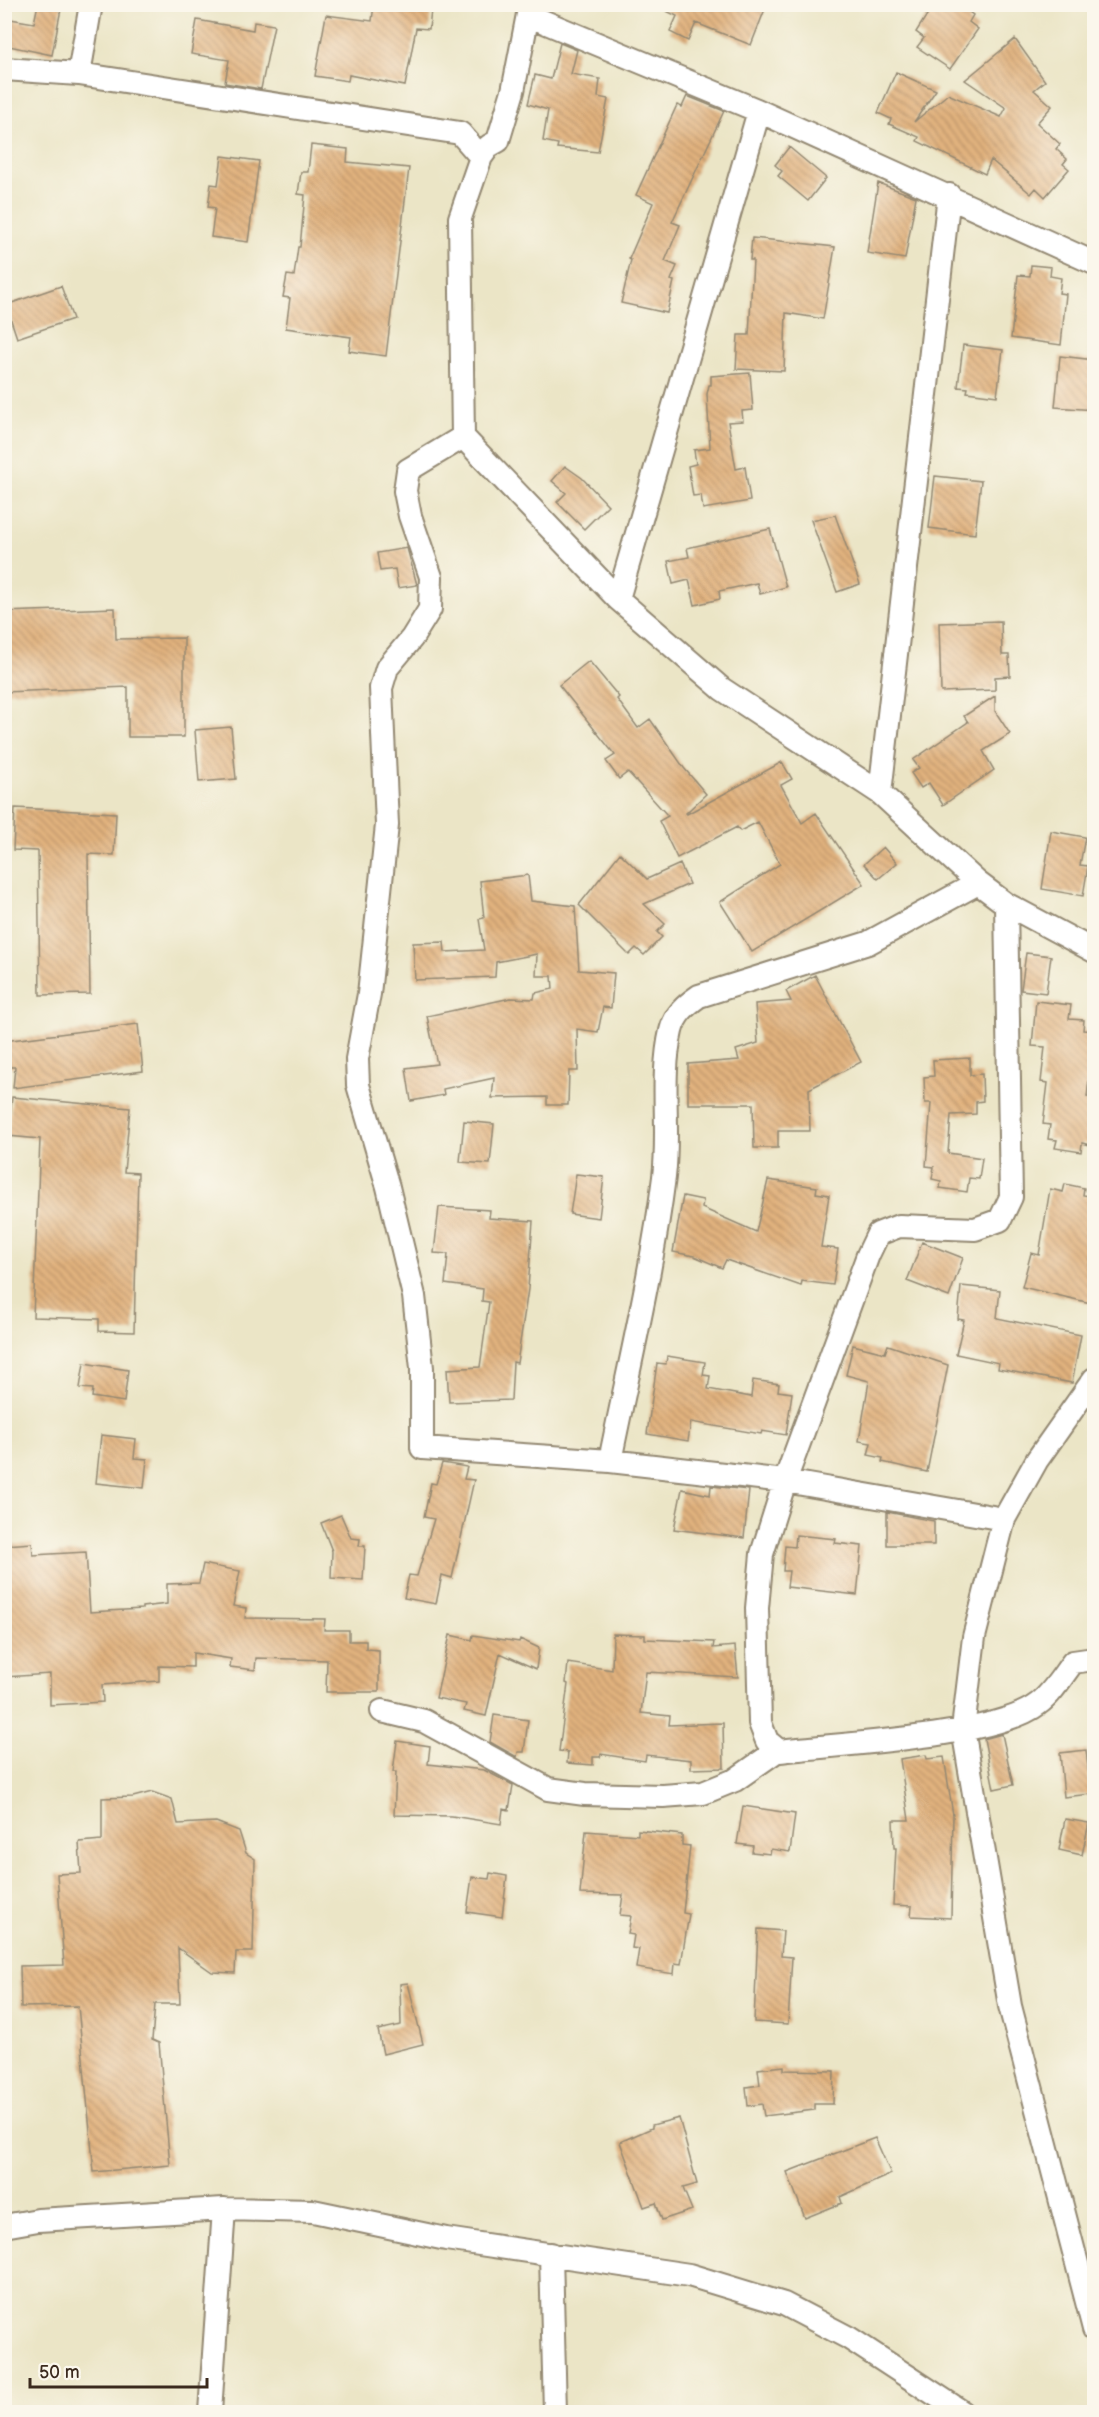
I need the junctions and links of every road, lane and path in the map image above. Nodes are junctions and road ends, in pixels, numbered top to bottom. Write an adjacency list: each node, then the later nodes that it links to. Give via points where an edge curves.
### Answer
1 (91, 4): 4 (street)
2 (530, 10): 5 (street); 6 (street, via 498,141)
3 (4, 69): 4 (street)
4 (79, 74): 6 (street, via 460,133)
5 (759, 111): 7 (street); 10 (street)
6 (481, 158): 9 (street, via 460,218)
7 (949, 195): 8 (street); 11 (street)
8 (1095, 263)
9 (463, 437): 10 (street); 16 (street, via 408,470 405,491 431,577 430,609 387,668 381,688 387,825 369,994 357,1059 358,1085 414,1296 422,1368 422,1448)
10 (618, 599): 11 (street, via 723,689)
11 (880, 793): 12 (street)
12 (978, 883): 13 (street); 16 (street, via 868,943 699,996 681,1009 672,1028 669,1050 665,1174)
13 (1006, 904): 14 (street); 17 (street, via 1011,1197 1000,1220 975,1229 899,1226 878,1234)
14 (1095, 951)
15 (1095, 1379): 18 (street, via 1037,1460)
16 (610, 1461): 17 (street)
17 (785, 1481): 18 (street); 22 (street, via 762,1554 757,1608 760,1723 767,1741)
18 (1004, 1519): 21 (street, via 974,1637)
19 (1095, 1659): 21 (street, via 1073,1662 1039,1704 1011,1717)
20 (382, 1711): 22 (street, via 424,1721 548,1789 585,1794 703,1793 735,1780)
21 (963, 1729): 22 (street); 26 (street, via 1011,2006)
22 (778, 1750)
23 (224, 2209): 24 (street, via 38,2220); 25 (street, via 313,2211 446,2239); 27 (street)
24 (4, 2226)
25 (551, 2254): 28 (street); 29 (street, via 689,2275 784,2304 849,2338)
26 (1095, 2329)
27 (210, 2412)
28 (555, 2412)
29 (962, 2412)

